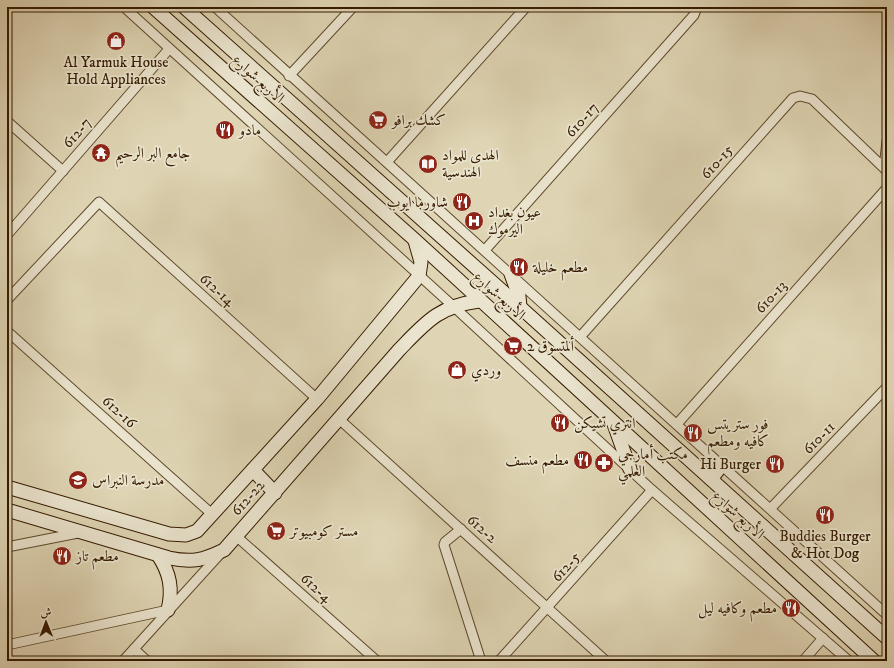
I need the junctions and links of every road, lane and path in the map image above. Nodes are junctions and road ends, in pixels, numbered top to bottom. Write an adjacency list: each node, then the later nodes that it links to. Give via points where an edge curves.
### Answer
1 (124, 7): 8 (street)
2 (153, 7): 17 (main road, الأربع شوارع)
3 (184, 7): 24 (main road, الأربع شوارع)
4 (215, 7): 9 (street)
5 (353, 7): 9 (street)
6 (526, 7): 12 (street)
7 (697, 7): 18 (street, 610-17, via 694,15)
8 (170, 49): 13 (street, 612-7); 20 (street)
9 (289, 76): 12 (street)
10 (7, 121): 13 (street)
11 (887, 141): 14 (street)
12 (387, 162): 18 (street)
13 (63, 170): 16 (street, 612-7)
14 (887, 170): 26 (street, 610-15, via 812,99 800,96 793,98)
15 (887, 188): 35 (street, 610-13)
16 (7, 235)
17 (415, 240): 20 (main road, via 420,262); 22 (main road, الأربع شوارع)
18 (485, 250): 19 (street)
19 (511, 274): 24 (main road); 26 (street)
20 (419, 276): 23 (street); 32 (main road, 612-22)
21 (7, 300): 32 (street, 612-14, via 99,202)
22 (479, 301): 23 (main road, 612-22); 28 (main road, الأربع شوارع)
23 (453, 306): 33 (main road, 612-22, via 425,323); 37 (street)
24 (520, 307): 27 (main road, الأربع شوارع)
25 (7, 331): 45 (street, 612-16)
26 (580, 337): 35 (street)
27 (562, 345): 28 (main road, via 557,357); 29 (main road, الأربع شوارع)
28 (544, 359): 30 (main road, الأربع شوارع)
29 (584, 366): 30 (main road, via 578,366 573,370); 39 (main road, الأربع شوارع)
30 (568, 381): 34 (main road, الأربع شوارع)
31 (887, 387): 43 (street, 610-11)
32 (317, 399): 38 (main road, 612-22)
33 (339, 419): 42 (main road, 612-22); 46 (street, 612-2)
34 (614, 424): 37 (main road); 67 (main road, الأربع شوارع)
35 (677, 424): 36 (street)
36 (722, 465): 39 (main road); 43 (street)
37 (630, 469): 41 (street)
38 (254, 470): 42 (main road); 45 (main road, 612-22)
39 (711, 479): 56 (main road, الأربع شوارع)
40 (7, 486): 45 (main road, 612-22, via 174,535 186,535 197,530)
41 (652, 490): 52 (street, 612-5); 55 (street)
42 (275, 493): 48 (main road, 612-22)
43 (771, 508): 54 (street)
44 (7, 510): 47 (main road, 612-22)
45 (213, 515)
46 (460, 529): 52 (street, 612-2); 62 (street, via 444,545)
47 (82, 532): 49 (street); 51 (main road, 612-22)
48 (236, 536): 50 (main road, 612-22); 61 (street, 612-4)
49 (7, 547)
50 (224, 550): 51 (main road, 612-22, via 204,560 193,561 181,561); 53 (street)
51 (158, 555): 53 (main road, via 170,581)
52 (548, 608): 63 (street, 612-5); 64 (street, 612-2)
53 (168, 610): 57 (street); 58 (street)
54 (887, 614)
55 (823, 638): 65 (street); 66 (street)
56 (887, 638)
57 (7, 645)
58 (134, 649): 59 (street); 60 (street)
59 (123, 661)
60 (147, 661)
61 (377, 661)
62 (481, 661)
63 (499, 661)
64 (606, 661)
65 (803, 661)
66 (849, 661)
67 (874, 661)

